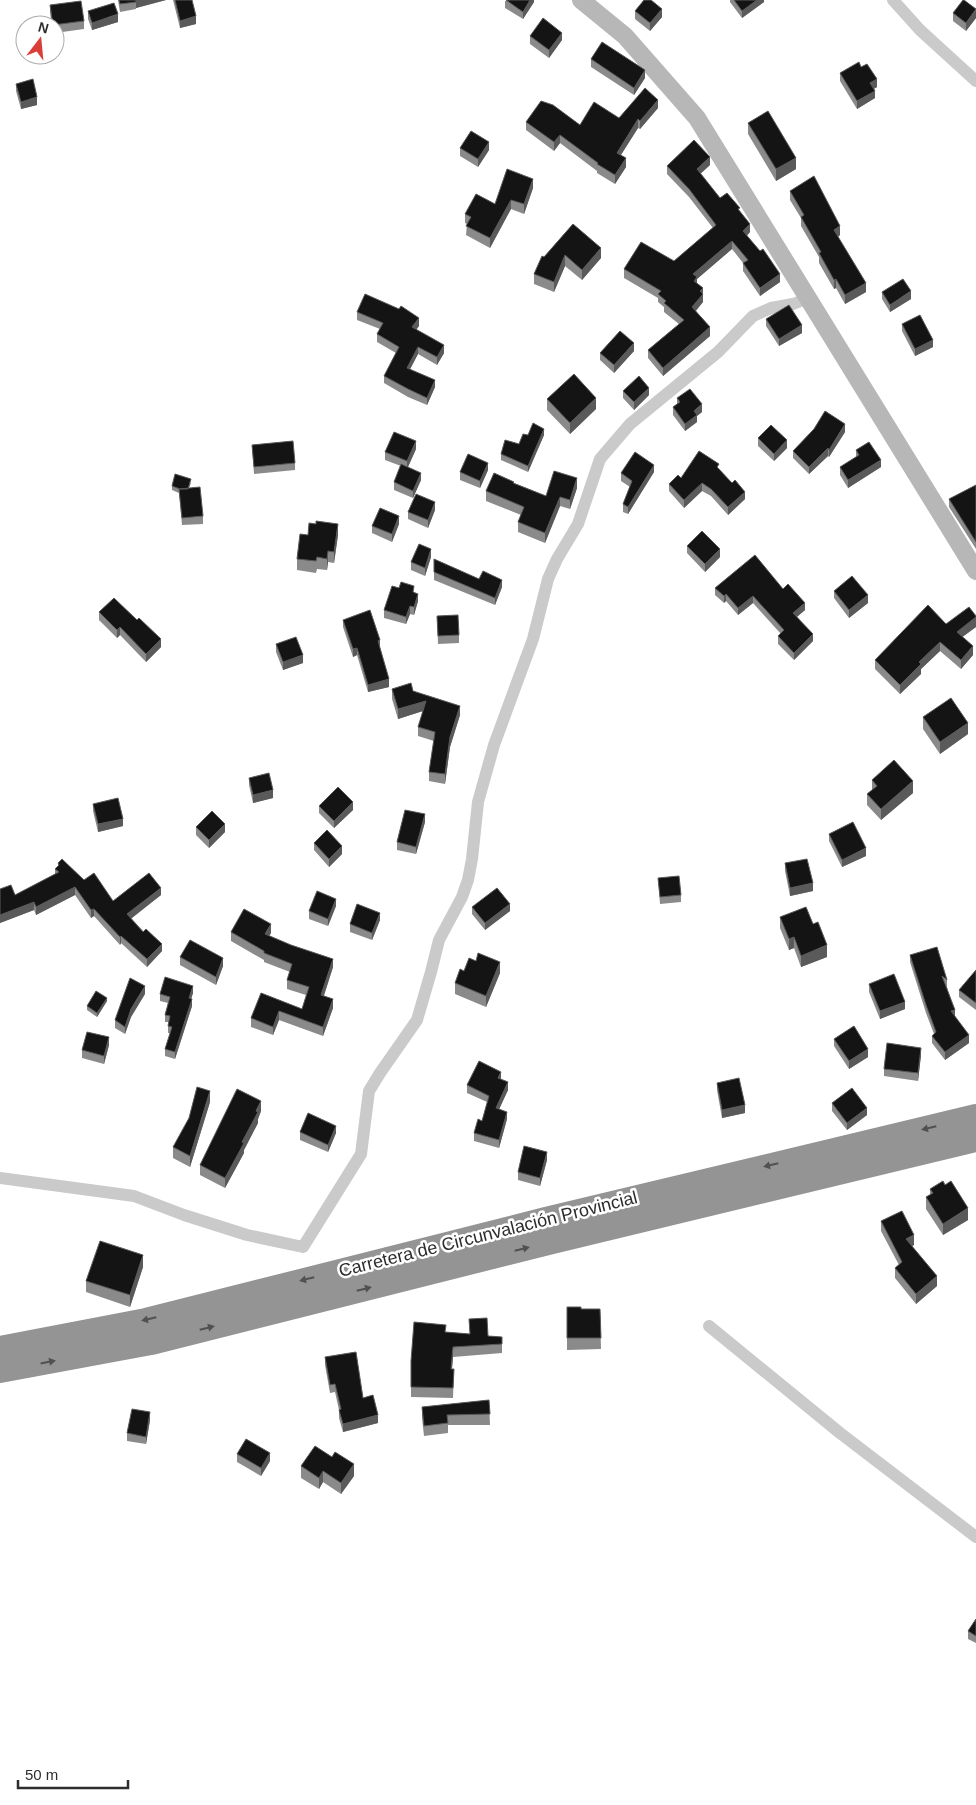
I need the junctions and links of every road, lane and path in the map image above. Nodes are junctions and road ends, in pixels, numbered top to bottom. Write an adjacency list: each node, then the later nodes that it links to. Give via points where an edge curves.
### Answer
1 (581, 0): 4 (street, via 625,36 697,118)
2 (893, 0): 3 (street, via 920,30)
3 (976, 81)
4 (809, 298): 5 (street); 8 (street, via 753,316 718,352 630,424 600,459 578,524 550,574 532,639 494,745 478,802 468,880 438,940 417,1020 369,1092 361,1154 303,1247 247,1235 134,1196)
5 (976, 571)
6 (976, 1116): 10 (highway, Carretera de Circunvalación Provincial, one-way to 10, via 546,1219 146,1320)
7 (976, 1140): 11 (highway, Carretera de Circunvalación Provincial, one-way to 7, via 151,1342)
8 (0, 1178)
9 (709, 1326): 12 (street, via 840,1433)
10 (0, 1348)
11 (0, 1372)
12 (976, 1537)

